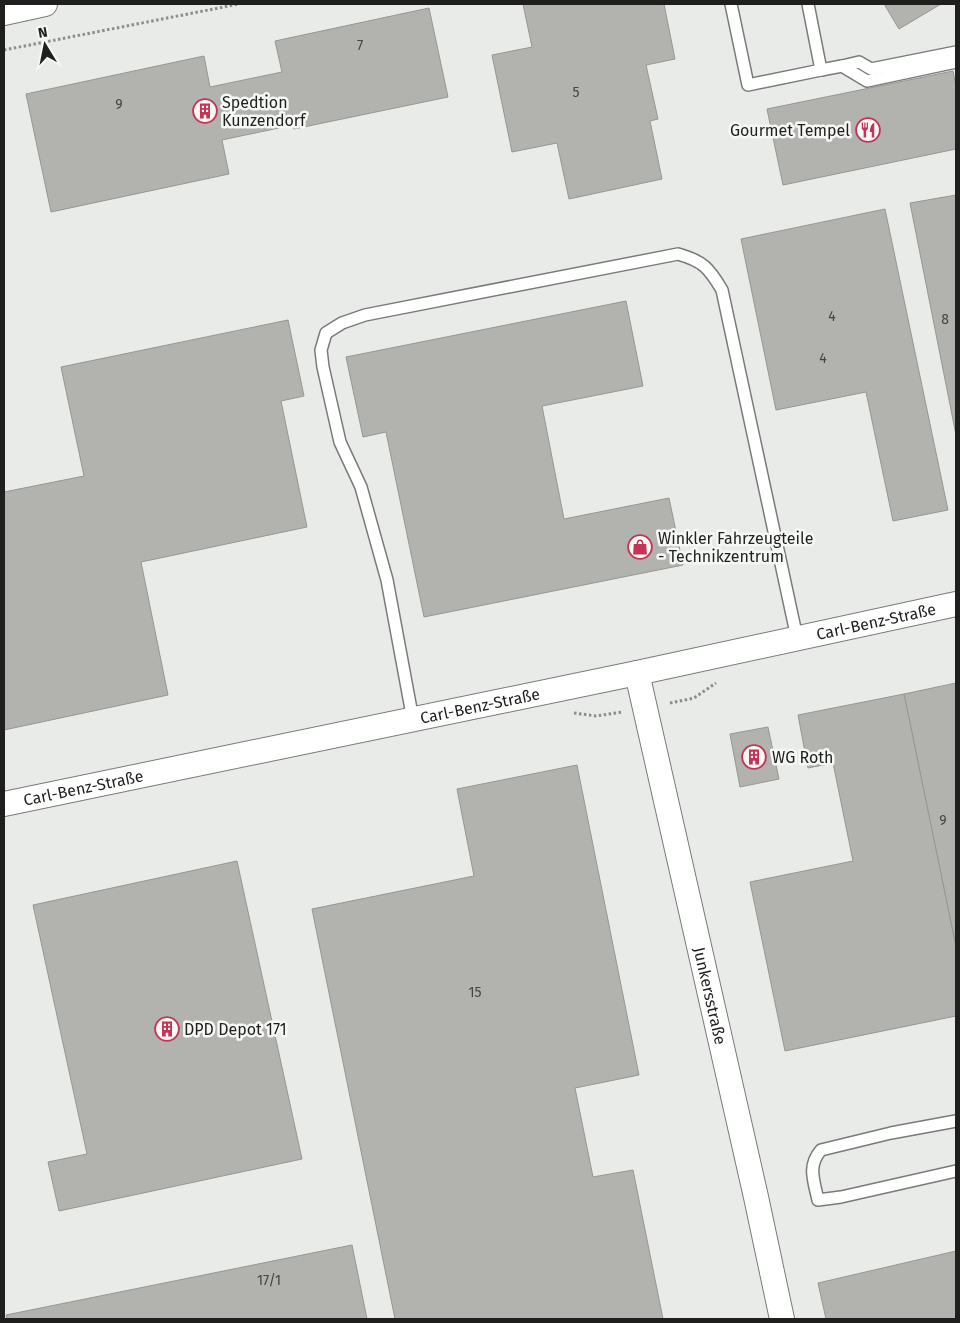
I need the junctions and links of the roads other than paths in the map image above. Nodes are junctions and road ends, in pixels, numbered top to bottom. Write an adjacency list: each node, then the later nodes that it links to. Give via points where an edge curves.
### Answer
1 (46, 4): 4 (street)
2 (731, 4): 8 (lane, via 748,85)
3 (808, 4): 8 (lane)
4 (4, 12)
5 (956, 52): 7 (lane, via 871,69 859,62)
6 (956, 62): 7 (lane, via 867,80)
7 (842, 66): 8 (lane)
8 (821, 70)
9 (956, 604): 10 (street, Carl-Benz-Straße)
10 (797, 638): 11 (street, Carl-Benz-Straße); 12 (lane, via 722,290 712,274 696,260 678,254 365,315 326,333 321,350 323,367 340,442 361,487 387,580)
11 (637, 673): 12 (street, Carl-Benz-Straße); 16 (street, Junkersstraße)
12 (413, 720): 13 (street, Carl-Benz-Straße)
13 (4, 804)
14 (956, 1121): 15 (lane, via 821,1150 814,1157 812,1167 818,1200)
15 (956, 1171)
16 (782, 1319)

